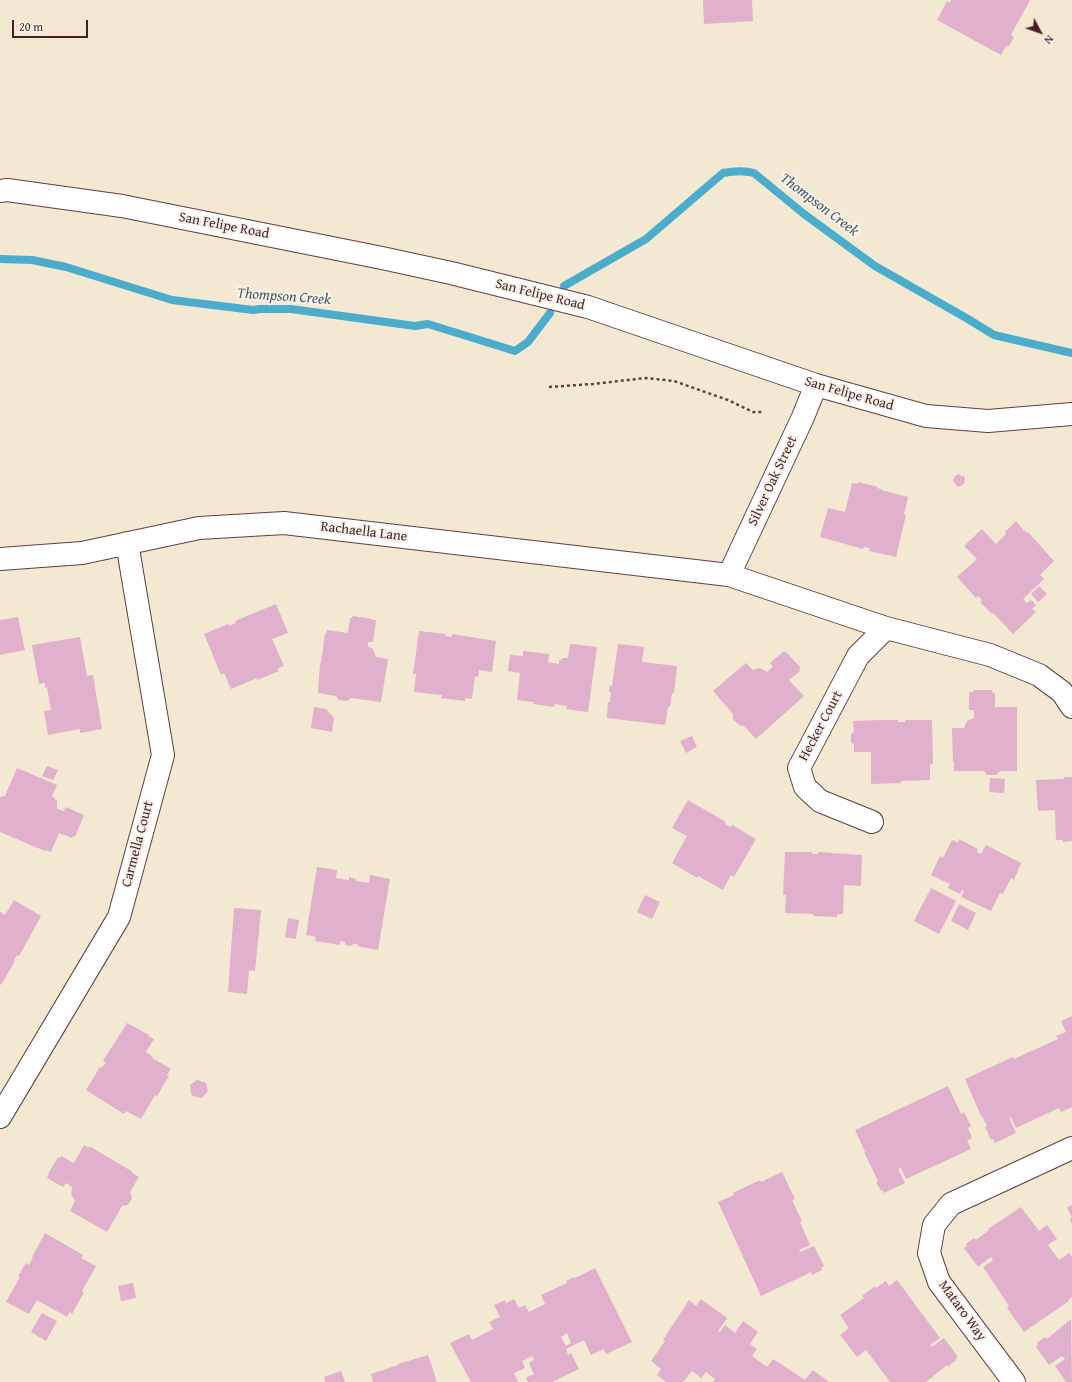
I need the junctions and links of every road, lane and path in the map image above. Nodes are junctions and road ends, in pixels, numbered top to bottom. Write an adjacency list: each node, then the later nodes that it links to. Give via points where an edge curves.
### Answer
1 (0, 191): 2 (street, San Felipe Road, via 122,206 450,272 588,307)
2 (816, 386): 5 (street, San Felipe Road, via 926,416 988,421); 8 (street, Silver Oak Street)
3 (549, 387): 4 (path, via 646,378 667,380 728,400 753,412)
4 (764, 412)
5 (1072, 414)
6 (127, 543): 7 (street, Rachaella Lane, via 82,553); 8 (street, Rachaella Lane, via 199,528 284,522); 12 (street, Carmella Court, via 163,755 118,917)
7 (0, 559)
8 (729, 575): 9 (street)
9 (886, 628): 10 (street, via 990,655 1039,675 1062,692); 11 (street, Hecker Court, via 858,656 799,768 805,787 820,801)
10 (1072, 707)
11 (872, 822)
12 (0, 1117)
13 (1072, 1148): 14 (street, Mataro Way, via 951,1204 934,1225 929,1253 939,1282)
14 (1014, 1382)

